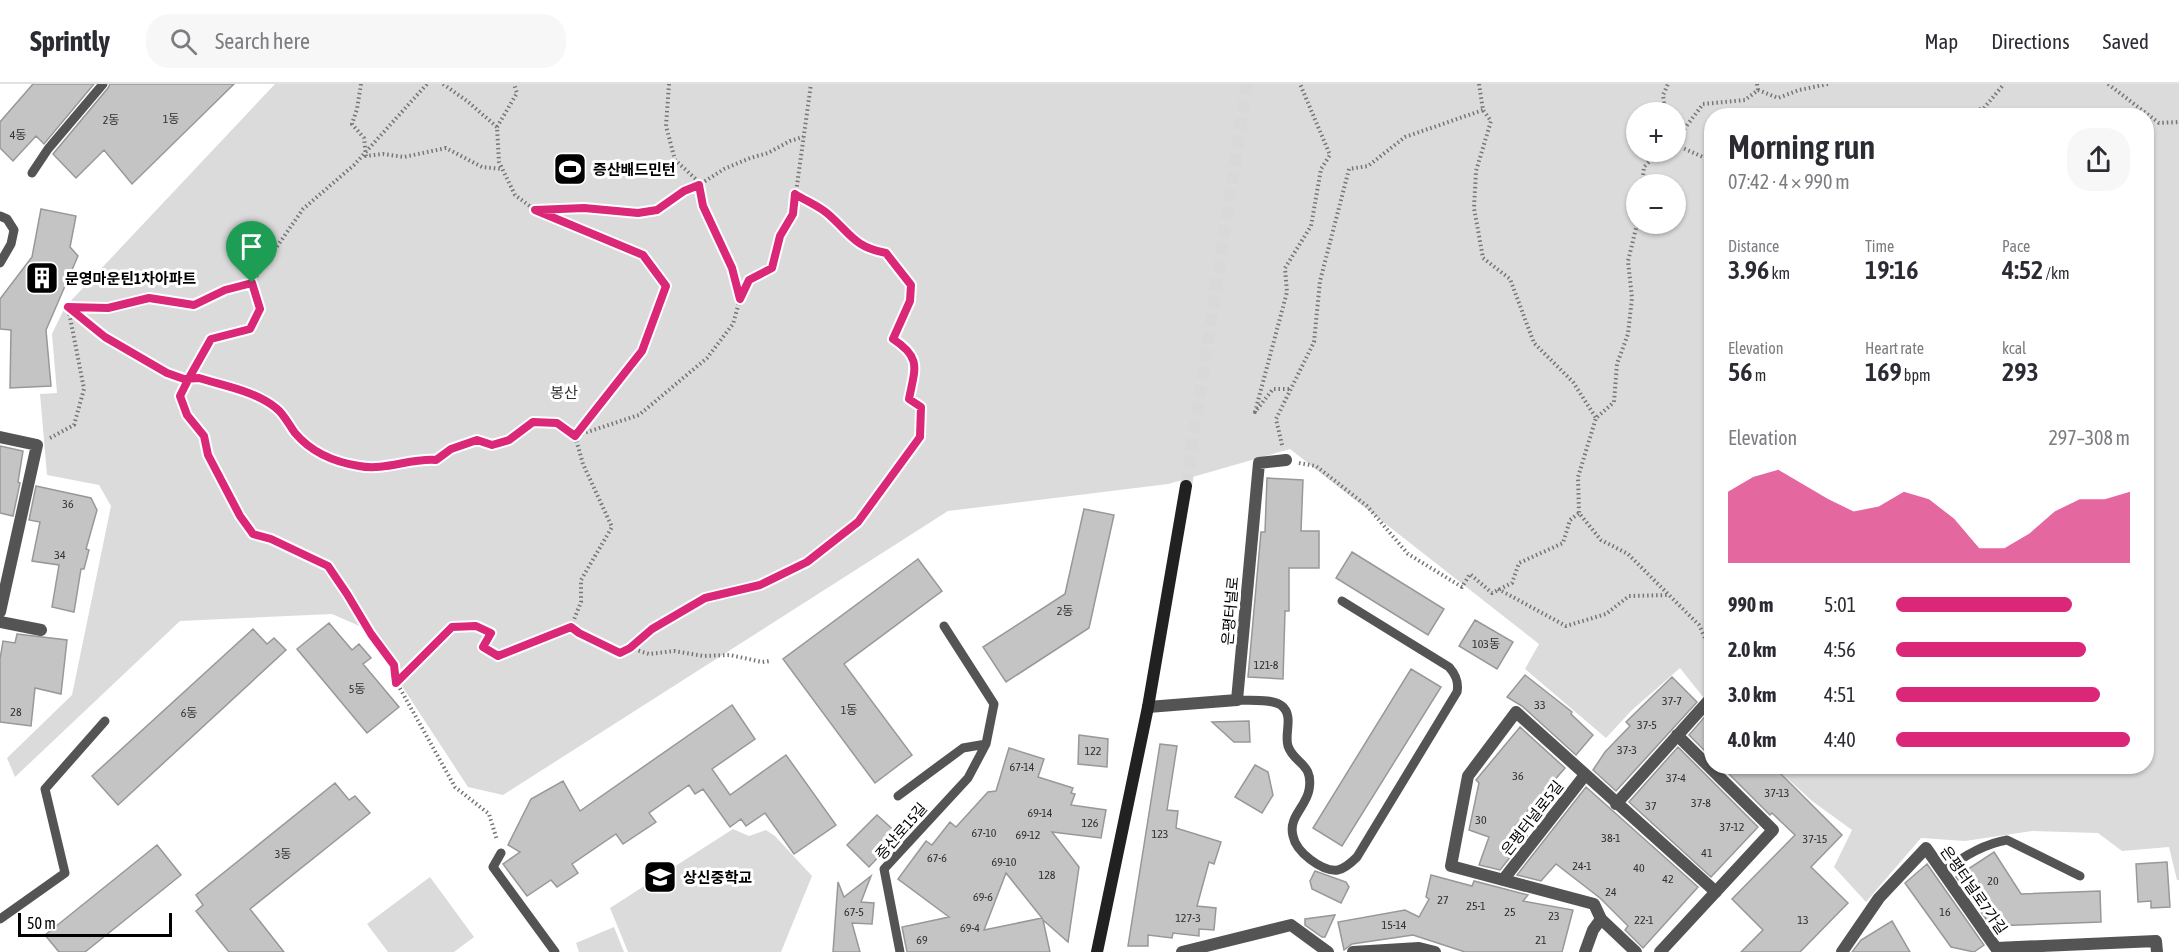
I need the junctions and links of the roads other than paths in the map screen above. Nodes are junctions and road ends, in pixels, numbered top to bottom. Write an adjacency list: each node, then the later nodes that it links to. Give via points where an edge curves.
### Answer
1 (103, 84): 2 (lane)
2 (32, 172)
3 (0, 216): 4 (lane, via 14,230)
4 (0, 263)
5 (0, 437): 9 (street, via 37,445)
6 (1286, 460): 13 (street, 은평터널로, via 1259,463)
7 (1186, 486): 15 (main road)
8 (1342, 601): 13 (lane, via 1449,667 1458,686 1357,857 1344,868 1331,870 1302,855 1292,835 1294,816 1309,791 1310,780 1307,768 1289,749 1285,709 1275,702)
9 (0, 612)
10 (0, 621): 12 (street)
11 (944, 626): 18 (lane, via 994,704)
12 (41, 630)
13 (1237, 700): 15 (street)
14 (1704, 706): 17 (street)
15 (1148, 707): 33 (main road)
16 (105, 721): 29 (lane, via 45,789 65,873)
17 (1677, 735): 19 (street); 23 (street)
18 (986, 744): 22 (lane, via 963,748); 32 (lane, 증산로15길, via 968,778 884,869)
19 (1704, 762)
20 (1716, 774): 28 (street, via 1773,830)
21 (1585, 775): 23 (street, 은평터널로5길); 27 (street, 은평터널로5길); 27 (street, 은평터널로5길, via 1516,712 1468,776 1451,866)
22 (898, 796)
23 (1616, 804): 28 (street, 은평터널로5길)
24 (501, 853): 31 (lane, via 493,867)
25 (1943, 872): 26 (lane, via 1962,857 2007,840); 41 (street, 은평터널로7가길, via 1926,848 1880,898); 42 (street, 은평터널로7가길, via 1996,948 2156,941)
26 (2080, 876)
27 (1503, 880): 30 (street, 은평터널로5길, via 1594,904)
28 (1716, 892): 40 (street)
29 (0, 919)
30 (1601, 919): 38 (street); 39 (street, 은평터널로5길)
31 (555, 952)
32 (900, 952)
33 (1097, 952)
34 (1182, 952): 35 (street, via 1291,925)
35 (1328, 952)
36 (1353, 952): 37 (street, via 1419,948)
37 (1435, 952)
38 (1585, 952)
39 (1636, 952)
40 (1660, 952)
41 (1842, 952)
42 (2157, 952)

